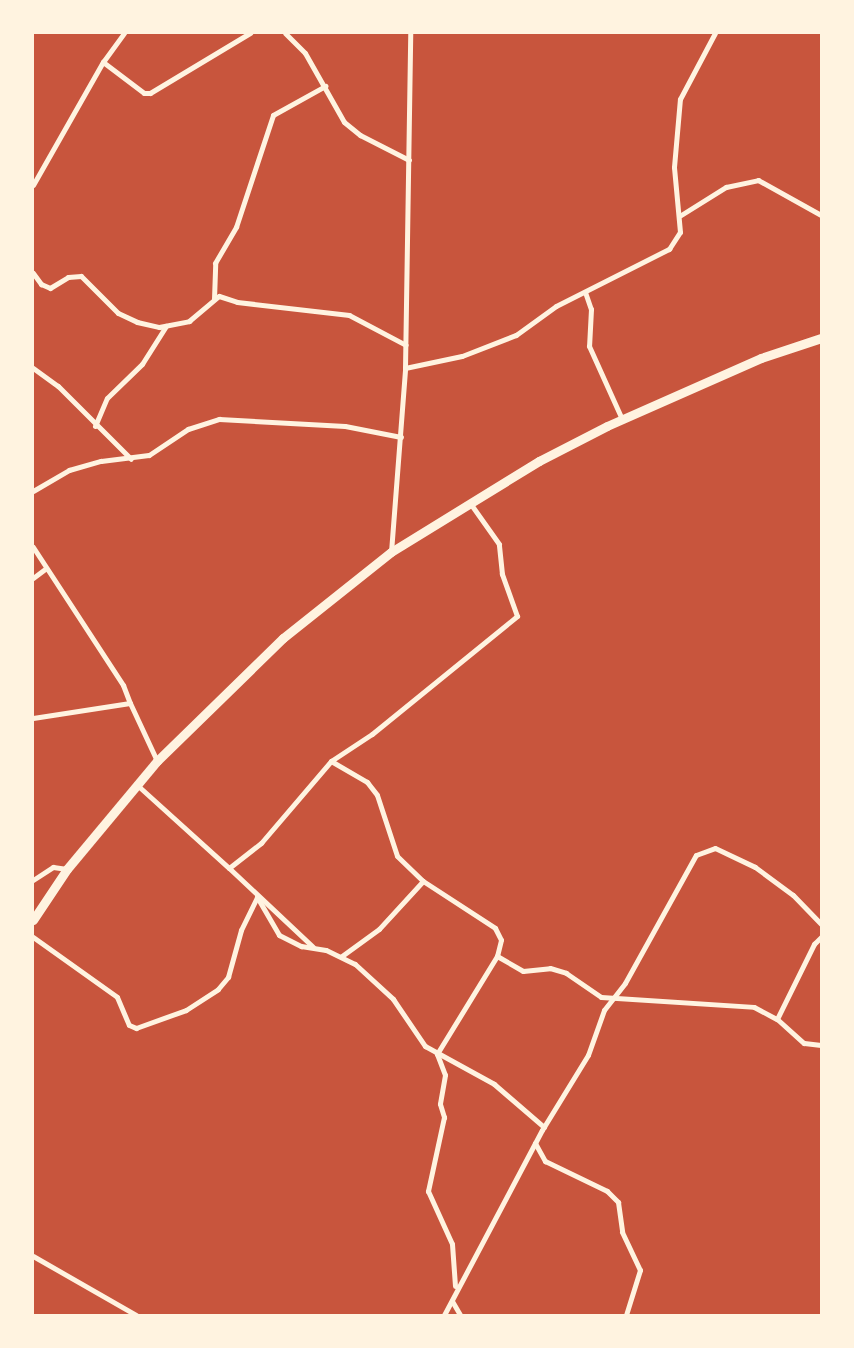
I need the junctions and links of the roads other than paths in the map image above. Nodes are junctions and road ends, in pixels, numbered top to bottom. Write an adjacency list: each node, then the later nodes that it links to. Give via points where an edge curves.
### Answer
1 (124, 33): 6 (street)
2 (250, 33): 6 (street, via 150,93 144,93)
3 (285, 33): 7 (street, via 304,52)
4 (410, 33): 8 (street)
5 (715, 33): 10 (street, via 680,99 674,167)
6 (103, 62): 9 (street)
7 (325, 86): 8 (street, via 344,122 360,135); 14 (street, via 273,115 236,227 215,263)
8 (409, 160): 17 (street)
9 (33, 185)
10 (681, 215): 11 (street, via 726,187 758,180); 13 (street, via 680,232 669,249)
11 (821, 215)
12 (33, 273): 15 (street, via 50,288 68,276 81,276 118,313 137,322)
13 (585, 292): 19 (street, via 556,306 516,335 462,356); 20 (street, via 591,309 589,346)
14 (214, 298): 15 (street, via 189,321); 17 (street, via 349,315)
15 (166, 326): 21 (street, via 142,364 107,398)
16 (821, 338): 20 (main road, via 761,358)
17 (406, 345): 19 (street)
18 (33, 368): 21 (street, via 58,386)
19 (405, 368): 22 (street)
20 (621, 419): 25 (main road)
21 (95, 426): 23 (street)
22 (401, 437): 23 (street, via 345,426 219,419 188,429 149,455); 27 (street)
23 (131, 459): 24 (street, via 101,461 69,470)
24 (33, 491)
25 (470, 502): 27 (main road); 33 (street, via 499,544 502,574 517,616 372,734)
26 (33, 546): 28 (street)
27 (391, 552): 32 (main road, via 283,638)
28 (45, 570): 29 (street); 30 (street, via 123,685)
29 (33, 578)
30 (130, 704): 31 (street); 32 (street)
31 (33, 718)
32 (157, 761): 34 (main road)
33 (331, 761): 35 (street, via 268,834); 38 (street, via 367,782 377,795 397,856)
34 (136, 784): 35 (street); 36 (main road)
35 (229, 868): 39 (street)
36 (68, 869): 37 (street, via 53,867); 40 (main road)
37 (33, 880)
38 (423, 880): 45 (street, via 379,929); 46 (street, via 495,928 501,940)
39 (257, 897): 42 (street, via 241,930 228,977 218,989 186,1010 136,1028 129,1024 117,997); 44 (street); 44 (street, via 279,935 288,942)
40 (33, 920)
41 (821, 924): 47 (street, via 793,895 755,867 706,848 691,861)
42 (33, 937)
43 (821, 937): 48 (street)
44 (314, 948): 45 (street)
45 (342, 956): 50 (street, via 373,978 393,999 420,1041)
46 (497, 956): 47 (street, via 524,971 550,968 566,973 594,994); 50 (street)
47 (615, 997): 48 (street, via 672,999 718,1007 742,1005); 51 (street, via 604,1010 588,1055)
48 (777, 1019): 49 (street, via 804,1043)
49 (821, 1046)
50 (437, 1054): 51 (street, via 494,1084); 54 (street, via 445,1075 440,1104 444,1116 428,1191 452,1244)
51 (544, 1127): 52 (street)
52 (536, 1143): 54 (street); 59 (street, via 545,1161 607,1191 618,1202 622,1232 640,1270)
53 (33, 1256): 56 (street)
54 (455, 1287): 55 (street)
55 (452, 1301): 57 (street); 58 (street)
56 (136, 1315)
57 (444, 1315)
58 (460, 1315)
59 (626, 1315)

